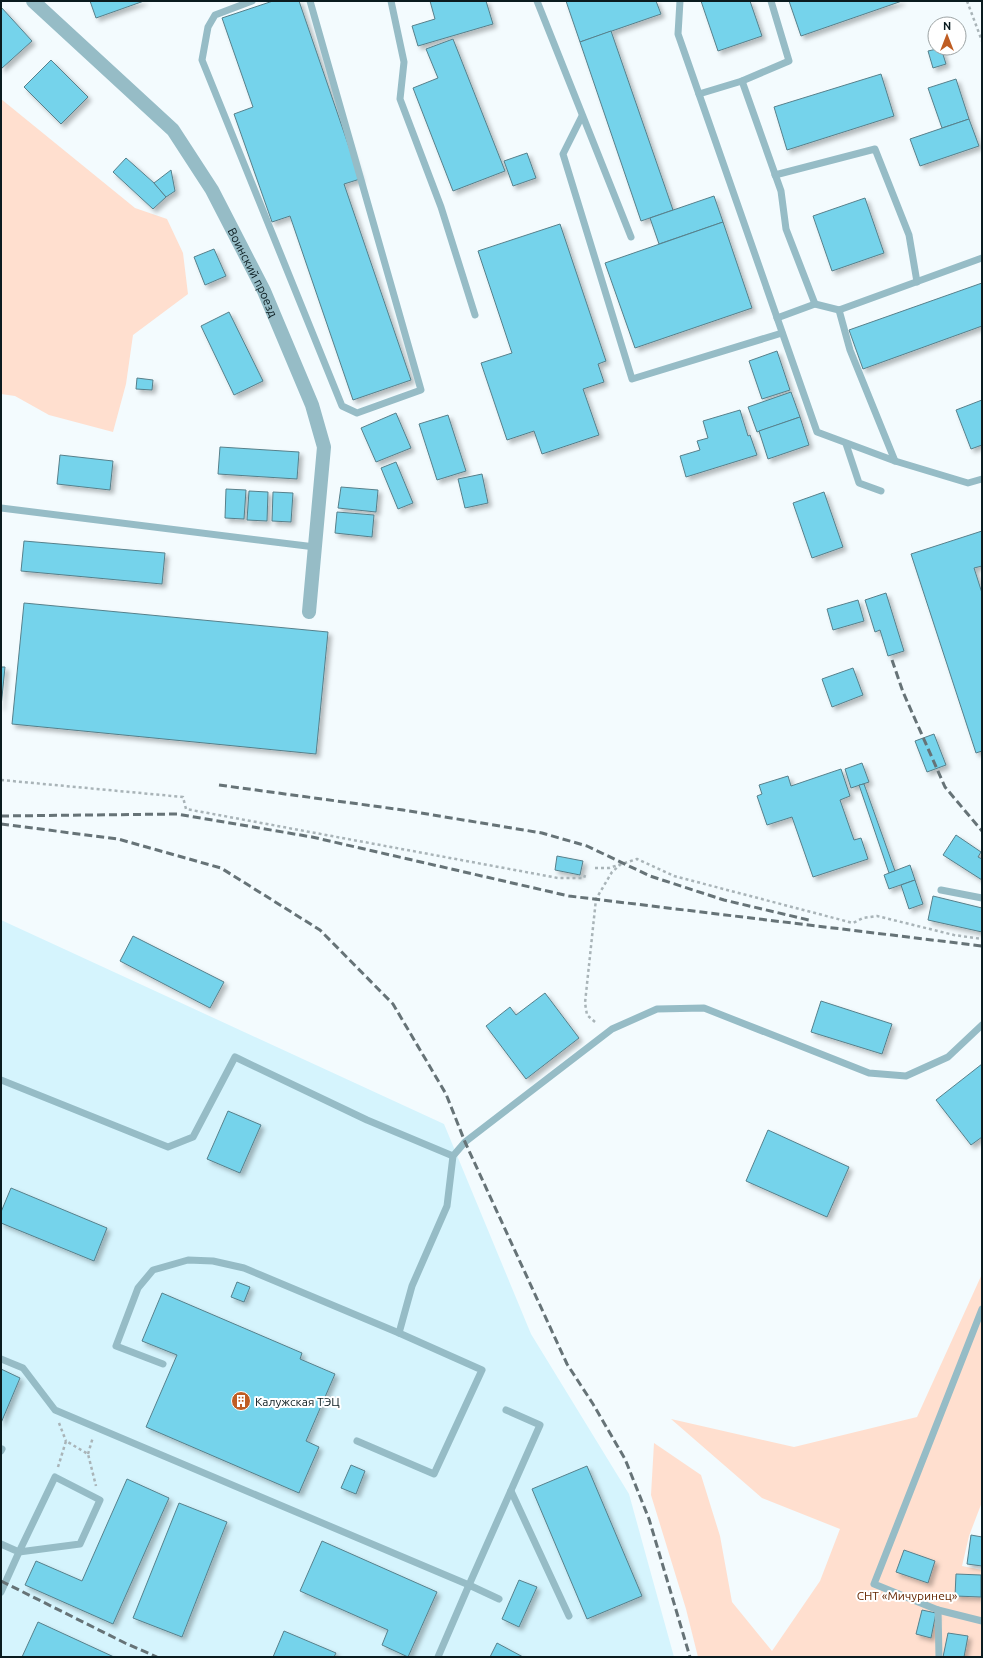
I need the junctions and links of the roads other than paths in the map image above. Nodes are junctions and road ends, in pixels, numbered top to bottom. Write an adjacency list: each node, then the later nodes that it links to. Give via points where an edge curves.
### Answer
1 (33, 1): 25 (street, Воинский проезд, via 173,130 212,190 243,249 264,291 312,405 324,447)
2 (252, 1): 3 (lane, via 215,15 208,27 202,60 342,406 356,414 421,390)
3 (310, 1)
4 (391, 1): 17 (lane, via 404,62 400,98 441,207)
5 (537, 1): 10 (lane)
6 (680, 1): 9 (lane, via 678,34)
7 (771, 1): 8 (lane, via 789,61)
8 (742, 81): 9 (lane); 11 (lane)
9 (699, 94): 18 (lane)
10 (582, 116): 12 (lane); 19 (lane, via 564,154 632,379)
11 (776, 175): 14 (lane, via 875,149 909,235); 15 (lane, via 781,191 786,229)
12 (631, 237)
13 (982, 258): 14 (lane)
14 (917, 282): 16 (lane)
15 (815, 304): 16 (lane); 18 (lane)
16 (839, 310): 21 (lane, via 850,350)
17 (475, 315)
18 (777, 318): 19 (lane)
19 (782, 333): 20 (lane, via 817,432)
20 (846, 444): 21 (lane); 23 (lane, via 860,482)
21 (895, 462): 22 (lane, via 968,483)
22 (982, 479)
23 (881, 492)
24 (1, 508): 25 (lane)
25 (315, 548): 26 (street, Воинский проезд)
26 (309, 612)
27 (941, 890): 28 (lane)
28 (982, 898)
29 (982, 1025): 31 (lane, via 948,1057 906,1076 869,1073 704,1008 658,1009 612,1030 465,1142)
30 (1, 1080): 31 (lane, via 168,1147 193,1137 235,1057 367,1120)
31 (453, 1156): 33 (lane, via 447,1206 412,1286)
32 (982, 1309): 44 (lane, via 874,1584)
33 (399, 1333): 35 (lane, via 244,1268 213,1261 188,1260 153,1270 149,1274 138,1288 116,1346); 37 (lane, via 482,1370 434,1474)
34 (1, 1359): 41 (lane, via 23,1368 55,1410)
35 (163, 1364)
36 (506, 1410): 38 (lane, via 540,1425)
37 (357, 1442)
38 (511, 1491): 41 (lane); 45 (lane)
39 (1, 1544): 40 (lane)
40 (19, 1552): 40 (lane, via 80,1544 100,1500 55,1477); 42 (lane)
41 (470, 1585): 43 (lane); 47 (lane)
42 (1, 1592)
43 (499, 1599)
44 (938, 1610): 46 (lane); 48 (lane)
45 (569, 1616)
46 (982, 1621)
47 (438, 1657)
48 (939, 1657)

